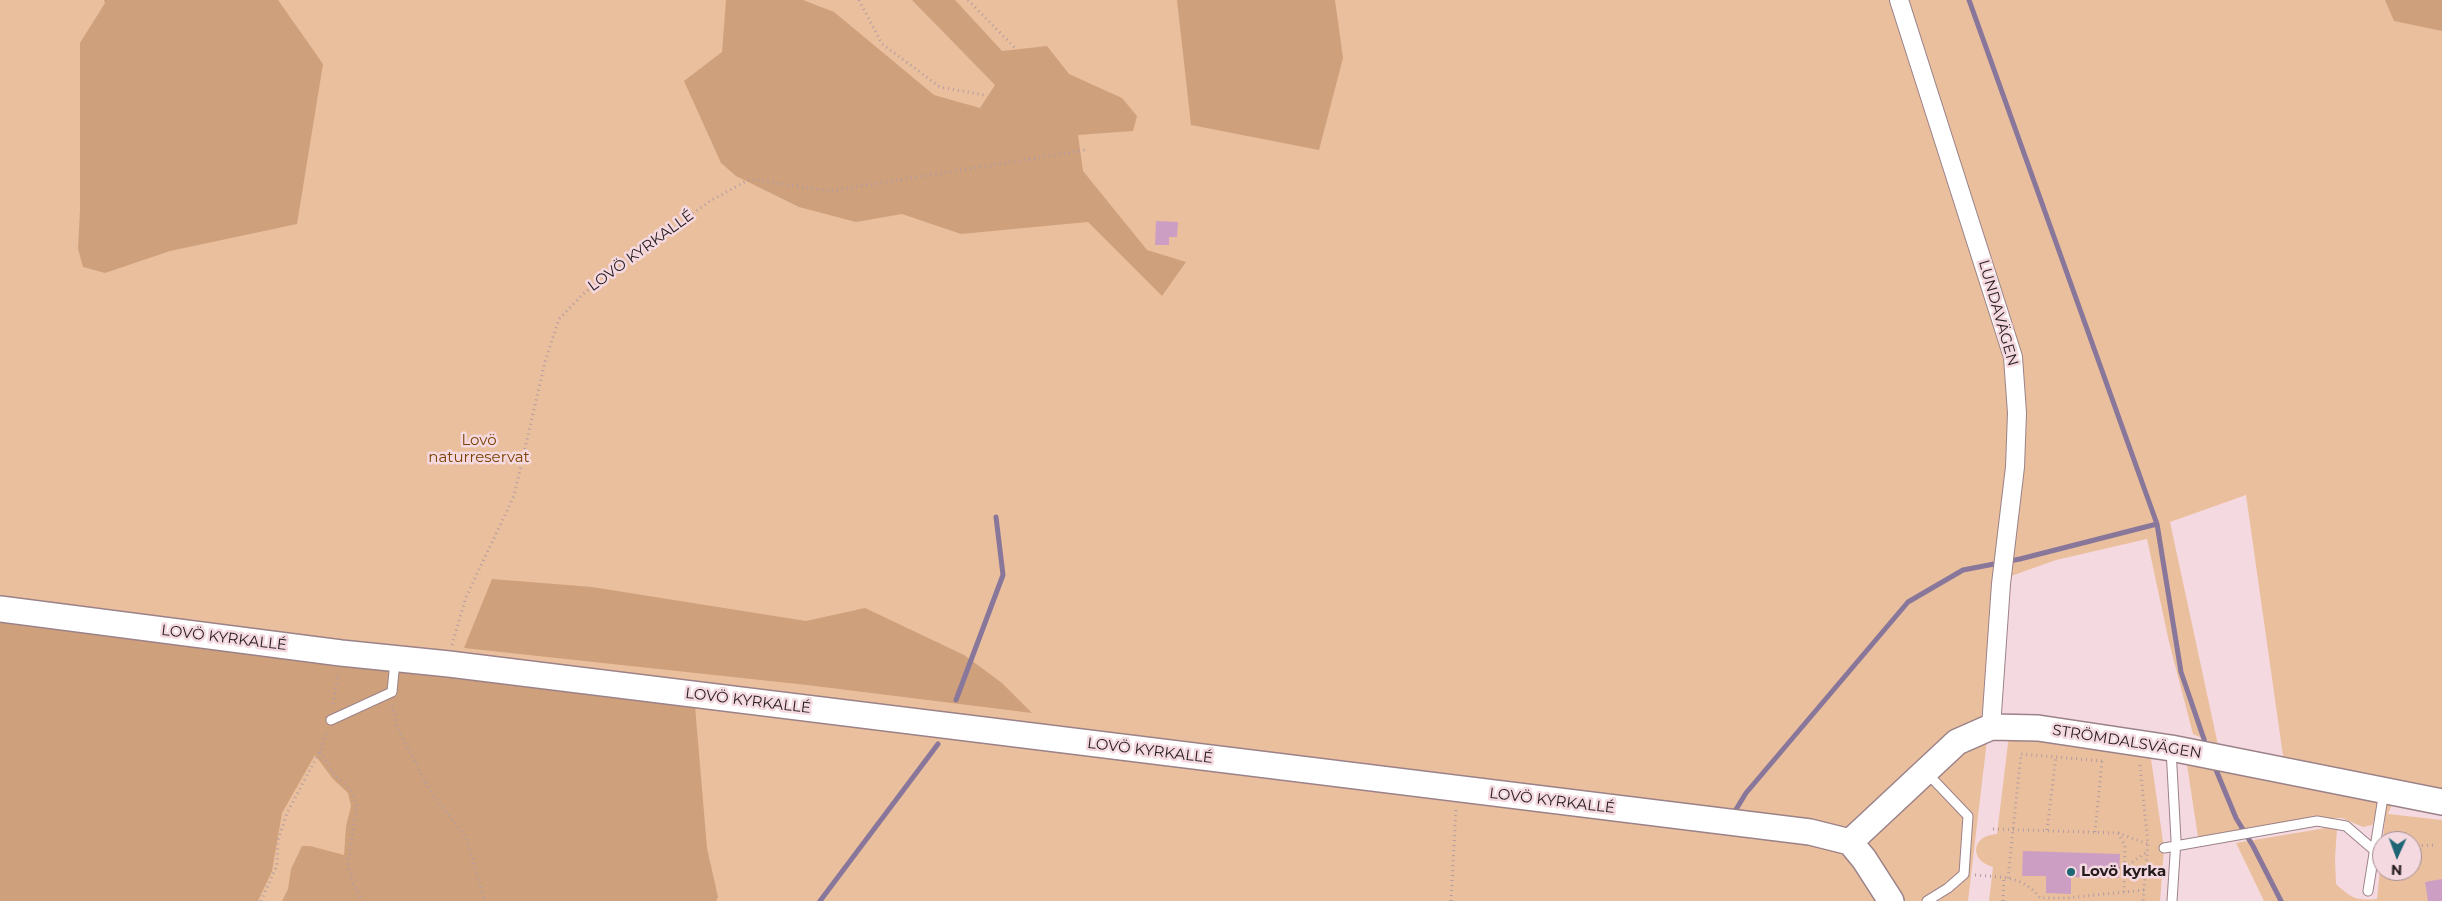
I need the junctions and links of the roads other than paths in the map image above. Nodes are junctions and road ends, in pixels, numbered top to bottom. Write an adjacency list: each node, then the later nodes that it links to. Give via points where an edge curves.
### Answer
1 (1900, 0): 5 (street, LUNDAVÄGEN, via 2013,357 2017,413 2015,467 2001,584)
2 (0, 609): 3 (street, LOVÖ KYRKALLÉ)
3 (395, 658): 4 (lane, via 392,692); 11 (street, LOVÖ KYRKALLÉ, via 1810,832)
4 (331, 720)
5 (1991, 727): 6 (street, STRÖMDALSVÄGEN, via 2038,728); 7 (street, STRÖMDALSVÄGEN, via 1957,742)
6 (2171, 748): 8 (street, STRÖMDALSVÄGEN); 12 (lane)
7 (1925, 770): 11 (street, STRÖMDALSVÄGEN); 18 (lane, via 1968,816 1964,874)
8 (2384, 791): 9 (street, STRÖMDALSVÄGEN); 10 (lane)
9 (2442, 802)
10 (2377, 831)
11 (1850, 842): 17 (street)
12 (2176, 846): 13 (lane); 14 (lane, via 2317,821 2346,826); 19 (lane)
13 (2164, 848)
14 (2372, 848)
15 (2372, 864): 16 (lane)
16 (2368, 891)
17 (1891, 901)
18 (1927, 901)
19 (2172, 901)

